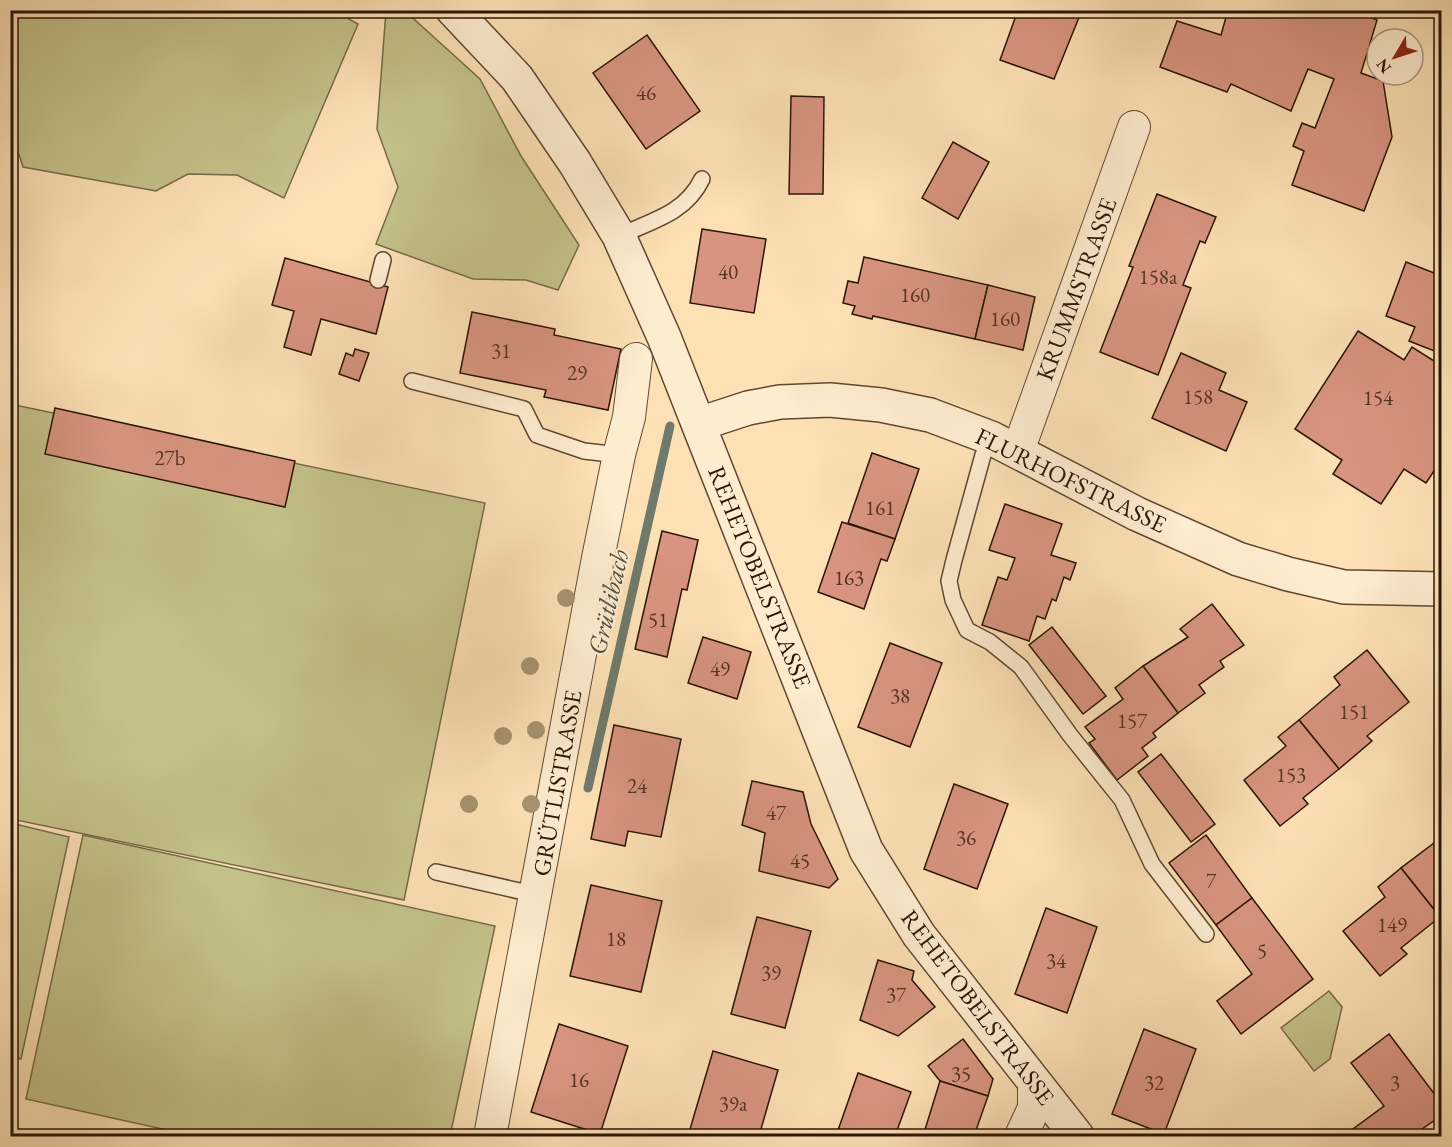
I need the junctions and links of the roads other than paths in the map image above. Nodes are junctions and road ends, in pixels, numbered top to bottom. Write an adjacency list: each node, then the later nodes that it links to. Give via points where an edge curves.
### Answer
1 (453, 10): 4 (street, REHETOBELSTRASSE, via 517,78)
2 (1134, 127): 10 (street, KRUMMSTRASSE)
3 (702, 179): 4 (lane, via 678,210)
4 (619, 236): 9 (street, REHETOBELSTRASSE)
5 (383, 260): 6 (lane)
6 (378, 280)
7 (636, 359): 11 (street, GRÜTLISTRASSE, via 629,417)
8 (412, 381): 11 (lane, via 524,409 537,435 584,451)
9 (699, 424): 10 (street, FLURHOFSTRASSE, via 780,402 830,400 930,415); 16 (street, REHETOBELSTRASSE, via 866,850 919,936)
10 (1004, 444): 12 (street, FLURHOFSTRASSE, via 1137,514 1238,559 1344,587); 15 (lane, via 983,455 949,581 953,600 967,630 990,642 1021,667 1122,800 1152,864)
11 (619, 455): 14 (street, GRÜTLISTRASSE)
12 (1442, 589)
13 (436, 872): 14 (lane)
14 (537, 895): 17 (street, GRÜTLISTRASSE)
15 (1206, 934)
16 (1034, 1083): 18 (street, via 1034,1108); 19 (street, REHETOBELSTRASSE)
17 (490, 1137)
18 (1021, 1137)
19 (1077, 1137)

